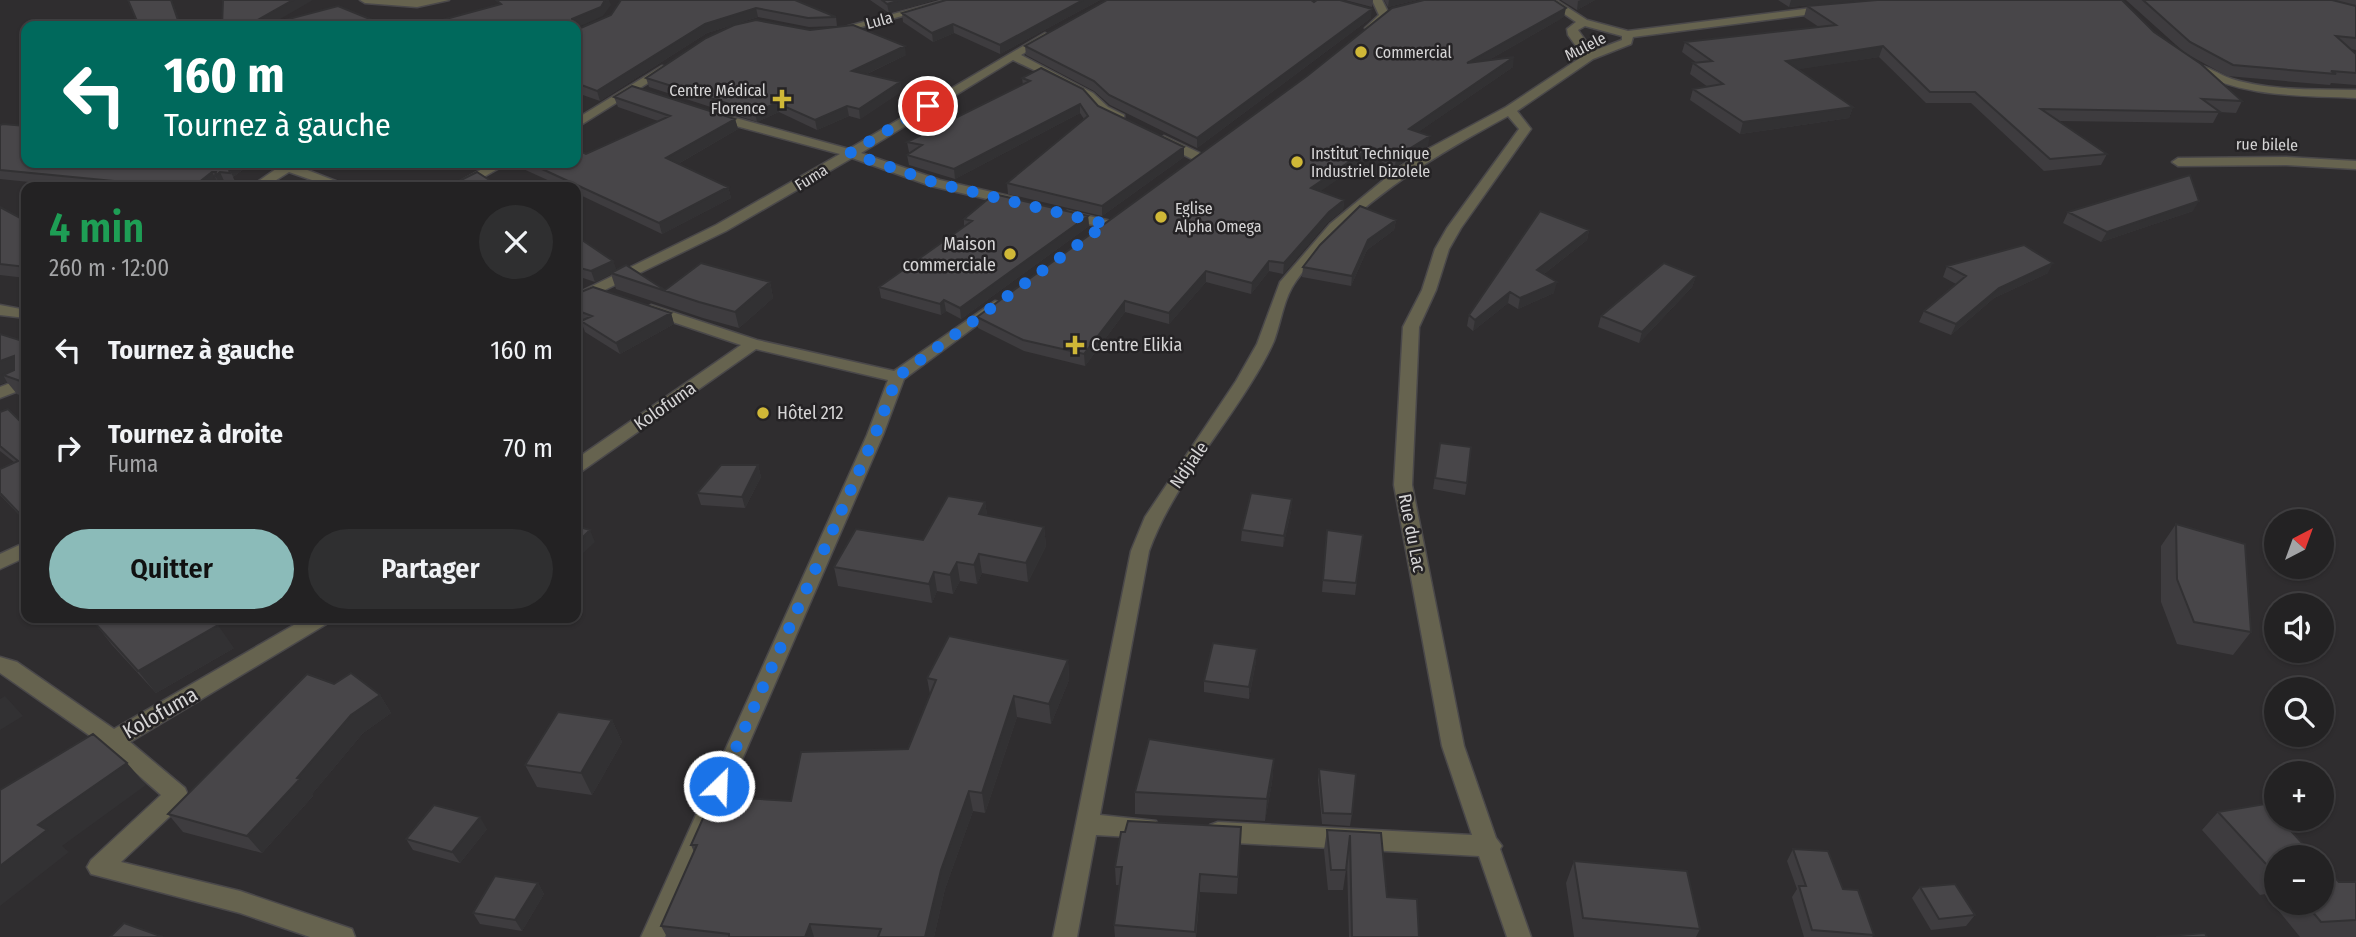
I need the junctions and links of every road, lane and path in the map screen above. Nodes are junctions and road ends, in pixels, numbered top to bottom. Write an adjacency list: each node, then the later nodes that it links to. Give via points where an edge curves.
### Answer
1 (365, 0): 2 (street, via 416,4)
2 (444, 0)
3 (957, 0): 9 (street, Lula)
4 (1549, 0): 7 (street)
5 (1846, 7): 10 (street, Mulele)
6 (1384, 10): 11 (street)
7 (1583, 22): 10 (street); 13 (street, via 1572,29)
8 (1053, 32): 12 (street, Fuma)
9 (820, 34)
10 (1628, 34): 13 (street, Mulele, via 1628,42)
11 (1354, 41)
12 (1012, 55): 22 (street, via 1089,95 1104,110); 24 (street, Fuma)
13 (1589, 57): 19 (street, Mulele)
14 (2183, 58): 17 (street, via 2234,84)
15 (679, 60): 16 (street)
16 (634, 89): 18 (street); 21 (street)
17 (2356, 94)
18 (656, 96)
19 (1510, 110): 52 (street, Ndjiale, via 1403,171 1335,228 1287,282 1265,344 1244,381 1151,521 1129,598); 55 (street, Rue du Lac, via 1525,129 1454,228 1411,327 1403,485 1453,746)
20 (700, 111): 24 (street)
21 (581, 121)
22 (1127, 122)
23 (1151, 134): 30 (street, via 1203,153)
24 (850, 153): 34 (street, via 936,183); 38 (street, Fuma, via 743,216)
25 (2178, 162): 26 (street, rue bilele)
26 (2356, 165)
27 (286, 168): 31 (street)
28 (298, 168): 32 (street)
29 (493, 168): 33 (street)
30 (1178, 172)
31 (264, 182)
32 (332, 182)
33 (466, 182)
34 (1028, 205)
35 (1054, 211): 36 (street, via 1111,220)
36 (1084, 240)
37 (581, 285): 38 (street)
38 (596, 291): 40 (street, Fuma); 41 (street)
39 (1007, 296): 42 (street)
40 (581, 298)
41 (753, 344): 42 (street); 45 (street, Kolofuma)
42 (897, 377): 57 (street)
43 (21, 384): 44 (street)
44 (0, 394)
45 (581, 464)
46 (21, 552): 47 (street)
47 (0, 562)
48 (313, 623): 50 (street, Kolofuma)
49 (0, 665): 50 (street)
50 (114, 741): 51 (street, Kolofuma); 56 (street, via 177,795 99,867 240,902)
51 (91, 755)
52 (1085, 824): 53 (street); 58 (street, Ndjiale)
53 (1169, 829)
54 (1197, 830): 55 (street)
55 (1490, 846): 59 (street, Rue du Lac)
56 (342, 937)
57 (653, 937)
58 (1065, 937)
59 (1519, 937)

